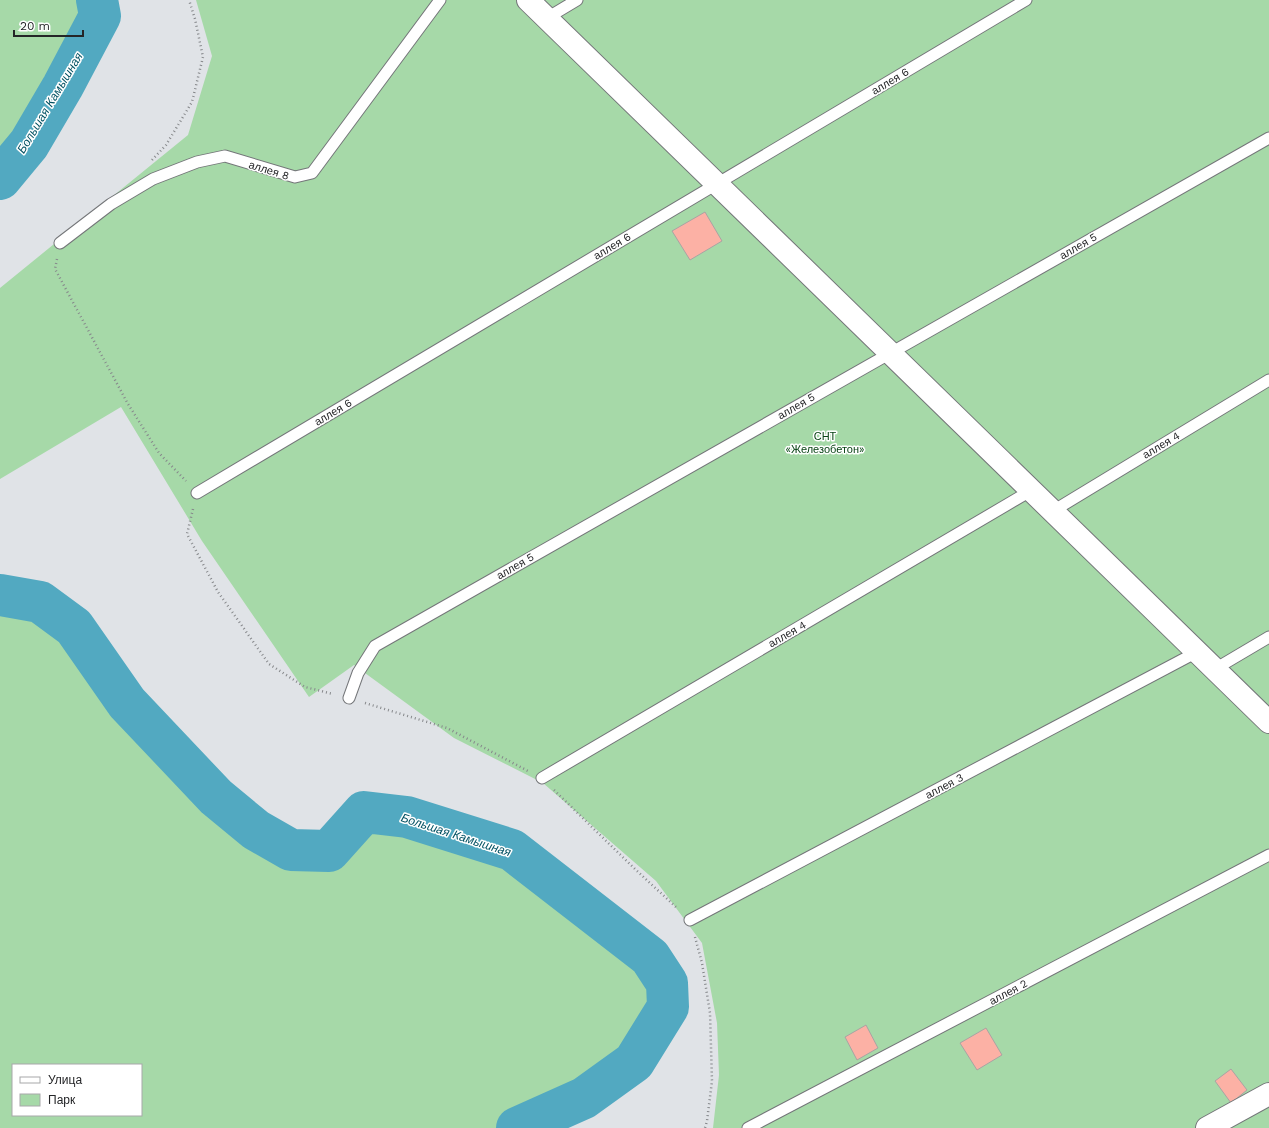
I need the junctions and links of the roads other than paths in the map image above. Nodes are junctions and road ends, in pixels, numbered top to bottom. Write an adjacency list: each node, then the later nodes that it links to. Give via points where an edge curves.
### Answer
1 (440, 0): 8 (lane, аллея 8, via 312,173 295,178 225,156 197,162 153,179 111,204)
2 (528, 0): 5 (street)
3 (577, 0): 5 (lane)
4 (1026, 0): 7 (lane, аллея 6)
5 (547, 18): 7 (street)
6 (1269, 138): 9 (lane, аллея 5)
7 (717, 184): 9 (street); 12 (lane, аллея 6)
8 (60, 243)
9 (890, 353): 11 (street); 17 (lane, аллея 5, via 375,646 358,673)
10 (1269, 380): 13 (lane, аллея 4)
11 (1032, 490): 13 (street); 19 (lane, аллея 4)
12 (197, 492)
13 (1053, 511): 15 (street)
14 (1269, 637): 16 (lane)
15 (1197, 652): 16 (street); 21 (lane, аллея 3)
16 (1215, 669): 18 (street)
17 (349, 698)
18 (1269, 722)
19 (542, 778)
20 (1269, 855): 23 (lane, аллея 2)
21 (690, 920)
22 (1269, 1094): 24 (street)
23 (748, 1128)
24 (1207, 1128)

